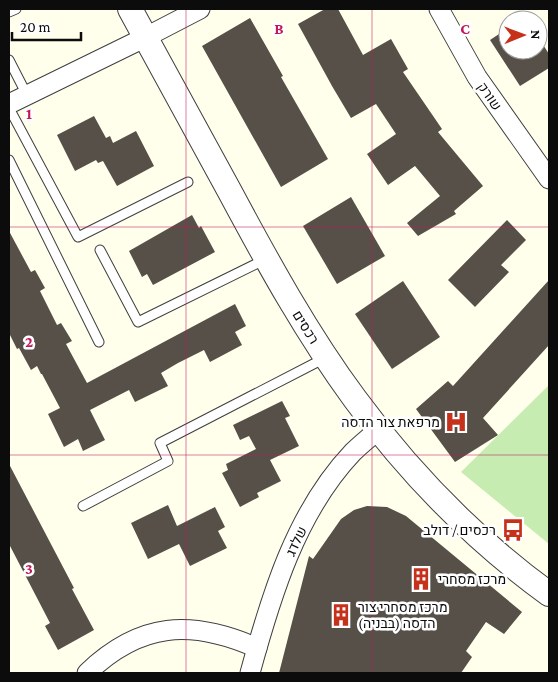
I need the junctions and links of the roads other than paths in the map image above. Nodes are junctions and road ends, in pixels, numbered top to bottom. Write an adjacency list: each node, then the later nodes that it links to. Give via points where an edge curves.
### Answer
1 (16, 9): 5 (lane)
2 (130, 9): 6 (street, רכסים)
3 (200, 9): 6 (street)
4 (439, 9): 11 (street, שורק, via 477,77)
5 (9, 12)
6 (146, 37): 8 (street); 14 (street, רכסים)
7 (9, 60): 8 (lane)
8 (26, 95): 9 (street)
9 (9, 106): 12 (lane, via 78,237)
10 (9, 160): 15 (lane)
11 (549, 179)
12 (188, 182)
13 (100, 250): 14 (lane, via 138,322)
14 (266, 259): 16 (street, רכסים)
15 (99, 342)
16 (326, 357): 17 (street, רכסים); 18 (lane, via 160,443 168,461)
17 (378, 429): 19 (street, רכסים, via 454,515 513,568); 20 (street, שלדג, via 340,466 304,522 274,592)
18 (83, 506)
19 (549, 594)
20 (257, 648): 21 (street, via 198,630 167,630 151,633 114,651); 22 (street, שלדג)
21 (88, 673)
22 (250, 673)

